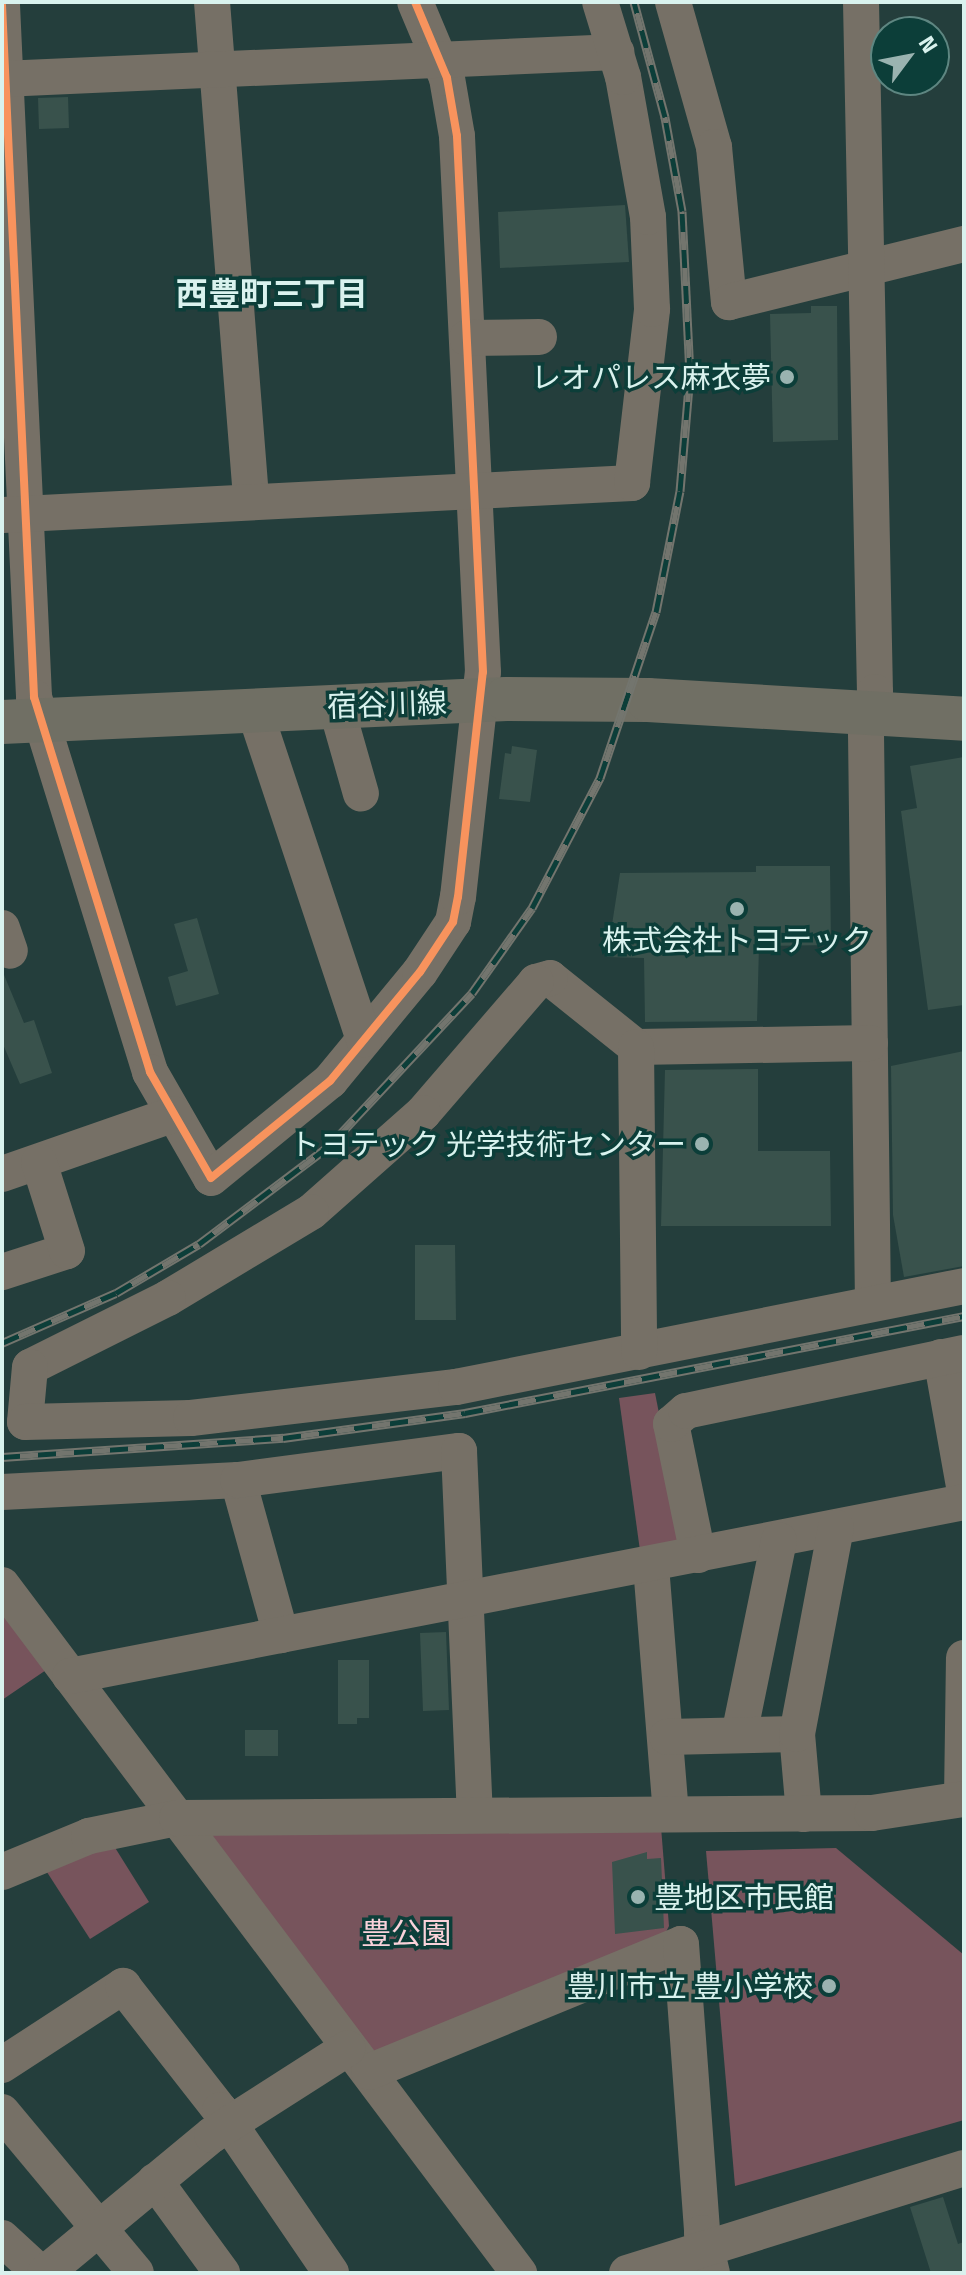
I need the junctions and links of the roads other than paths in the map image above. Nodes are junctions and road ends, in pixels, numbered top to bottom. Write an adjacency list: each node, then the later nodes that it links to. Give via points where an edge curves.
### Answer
1 (212, 2): 9 (street)
2 (415, 2): 8 (street)
3 (600, 2): 7 (street)
4 (673, 2): 12 (street, via 717,159 729,302)
5 (861, 2): 12 (street)
6 (2, 5): 10 (street)
7 (616, 52): 8 (street); 16 (street, via 641,161 651,259 649,351 632,483)
8 (440, 60): 9 (street); 15 (street, via 457,136)
9 (218, 69): 10 (street); 17 (street)
10 (4, 79): 13 (street)
11 (964, 244): 12 (street)
12 (868, 268): 22 (street)
13 (9, 284): 18 (street)
14 (539, 337): 15 (street)
15 (467, 338): 16 (street)
16 (474, 491): 17 (street); 19 (street)
17 (251, 500): 18 (street)
18 (14, 515): 24 (street, via 34,697)
19 (481, 699): 20 (main road, 宿谷川線); 22 (main road, 宿谷川線); 26 (street, via 453,922)
20 (336, 706): 21 (main road, 宿谷川線); 25 (street)
21 (254, 709): 24 (main road, 宿谷川線); 26 (street)
22 (872, 712): 23 (main road, 宿谷川線); 27 (street, via 866,733)
23 (964, 719)
24 (22, 721): 29 (street, via 150,1072)
25 (361, 794)
26 (364, 1039): 29 (street, via 330,1081 211,1178)
27 (870, 1043): 28 (street); 34 (street)
28 (636, 1047): 35 (street); 35 (street, via 550,978 536,982 423,1113 311,1212 168,1298 30,1367 25,1422 191,1418 456,1387)
29 (174, 1114): 30 (street)
30 (39, 1162): 31 (street); 32 (street, via 67,1251)
31 (2, 1174)
32 (2, 1272)
33 (964, 1286): 34 (street)
34 (873, 1302): 35 (street)
35 (639, 1352)
36 (953, 1355): 38 (street); 43 (street, via 686,1411 671,1424)
37 (238, 1480): 39 (street); 46 (street, via 459,1451); 47 (street)
38 (964, 1486)
39 (2, 1492)
40 (964, 1502): 41 (street)
41 (836, 1528): 42 (street); 50 (street)
42 (779, 1540): 43 (street); 51 (street)
43 (698, 1555): 44 (street)
44 (651, 1566): 46 (street); 52 (street)
45 (2, 1585): 49 (street)
46 (465, 1603): 47 (street); 55 (street)
47 (281, 1635): 49 (street)
48 (964, 1658): 53 (street)
49 (70, 1676): 57 (street)
50 (797, 1734): 51 (street); 56 (street)
51 (739, 1735): 52 (street)
52 (667, 1737): 54 (street)
53 (963, 1799): 56 (street, via 872,1813)
54 (671, 1812): 55 (street); 56 (street)
55 (475, 1813): 57 (street)
56 (804, 1814)
57 (177, 1818): 58 (street); 59 (street)
58 (8, 1858)
59 (358, 2060): 62 (street); 67 (street, via 681,1944); 72 (street)
60 (2, 2065): 62 (street, via 123,1986)
61 (2, 2112): 65 (street)
62 (229, 2124): 64 (street); 71 (street)
63 (964, 2168): 67 (street)
64 (155, 2181): 65 (street); 70 (street)
65 (101, 2225): 68 (street); 69 (street)
66 (2, 2238): 68 (street)
67 (709, 2261): 73 (street)
68 (43, 2273)
69 (136, 2273)
70 (222, 2273)
71 (331, 2273)
72 (519, 2273)
73 (627, 2273)

